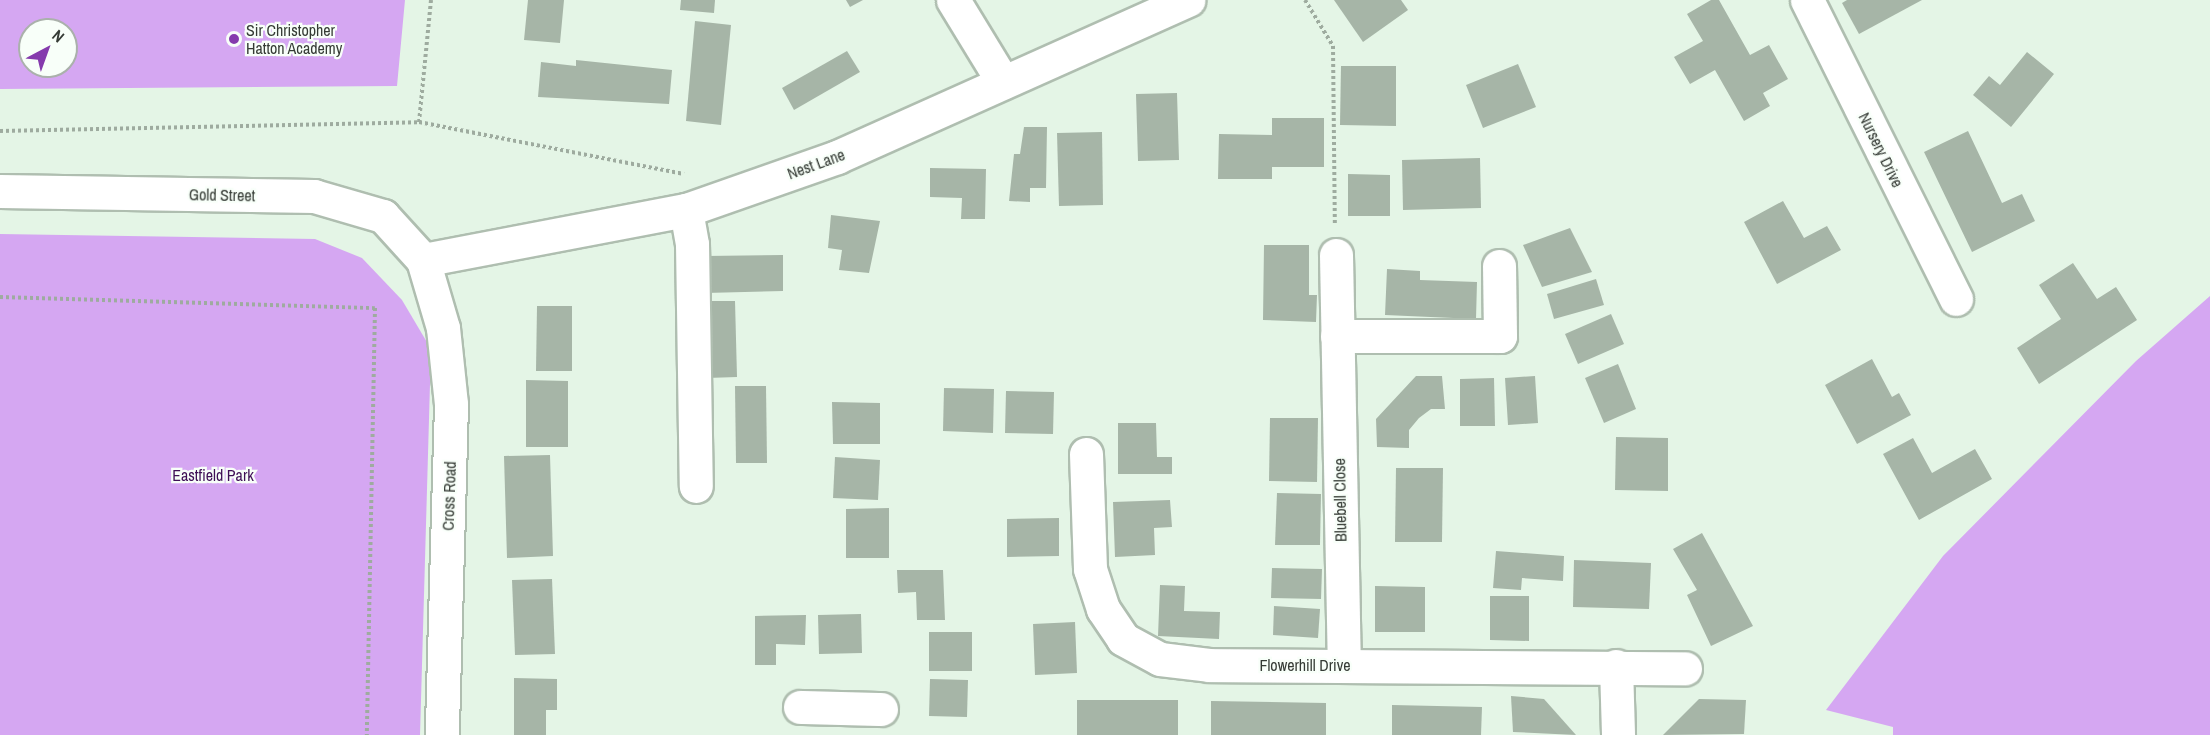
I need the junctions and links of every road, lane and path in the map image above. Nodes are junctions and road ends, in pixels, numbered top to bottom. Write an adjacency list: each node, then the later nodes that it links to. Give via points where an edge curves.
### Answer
1 (431, 0): 7 (path)
2 (953, 0): 6 (street)
3 (1188, 0): 6 (street, Nest Lane)
4 (1305, 0): 12 (path, via 1333,46)
5 (1807, 0): 16 (street, Nursery Drive)
6 (1003, 82): 11 (street, Nest Lane, via 837,157)
7 (419, 122): 8 (path); 9 (path)
8 (0, 131)
9 (693, 176)
10 (0, 191): 13 (street, Gold Street, via 314,196 382,216)
11 (686, 210): 13 (street, Nest Lane); 19 (street, via 692,244)
12 (1336, 255): 17 (street, Bluebell Close)
13 (423, 260): 27 (street, Cross Road, via 443,328 451,404)
14 (1499, 266): 17 (street, via 1500,336)
15 (0, 297): 26 (path, via 375,308)
16 (1956, 299)
17 (1337, 336): 20 (street, Bluebell Close)
18 (1086, 454): 20 (street, Flowerhill Drive, via 1090,568 1103,609 1123,639 1160,658 1209,665)
19 (696, 486)
20 (1344, 665): 21 (street, Flowerhill Drive)
21 (1616, 666): 22 (street, Flowerhill Drive); 28 (street)
22 (1685, 668)
23 (800, 707): 25 (street)
24 (882, 709): 25 (street)
25 (839, 722)
26 (367, 735)
27 (442, 735)
28 (1618, 735)

